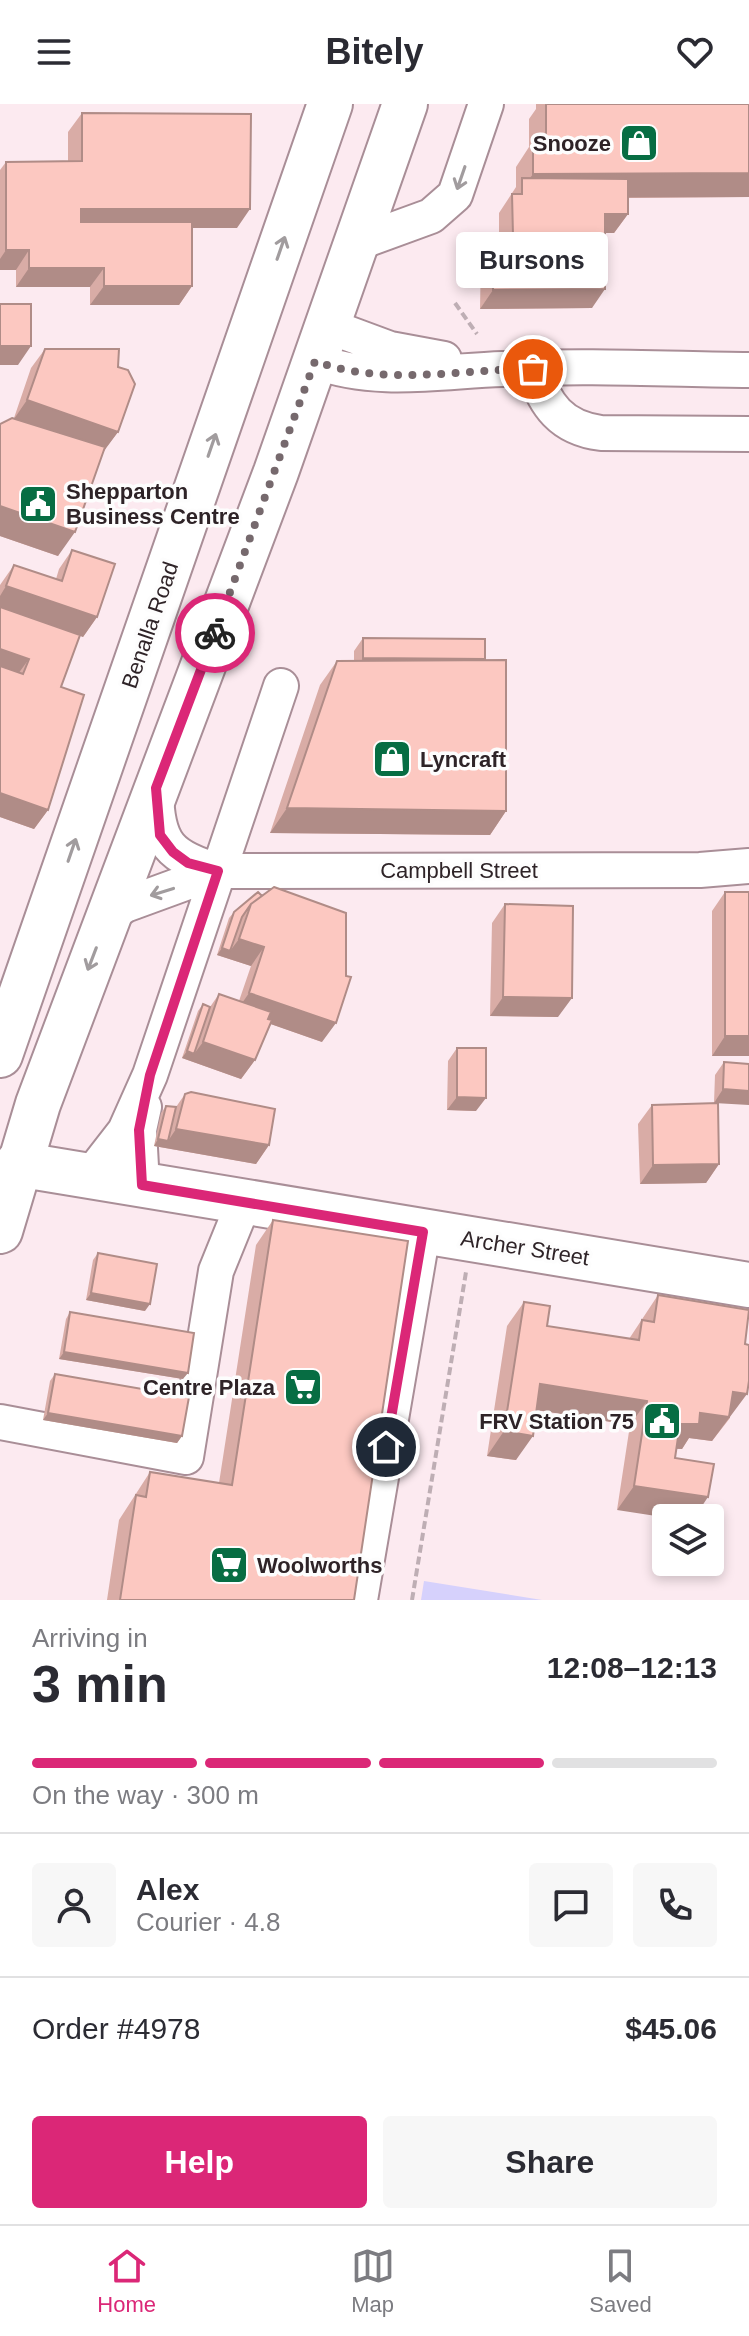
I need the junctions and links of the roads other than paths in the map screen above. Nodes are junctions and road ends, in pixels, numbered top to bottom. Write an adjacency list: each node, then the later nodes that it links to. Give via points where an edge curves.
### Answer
1 (330, 104): 5 (main road, Benalla Road, one-way to 1)
2 (405, 104): 4 (main road)
3 (486, 104): 4 (street, one-way to 4, via 455,195 431,216)
4 (357, 243): 6 (main road)
5 (255, 322): 6 (main road); 12 (main road, Benalla Road, one-way to 5)
6 (321, 343): 7 (street, via 334,368 391,375); 11 (main road)
7 (518, 369): 8 (street); 9 (street, via 562,421 578,429)
8 (749, 370)
9 (749, 434)
10 (281, 686): 15 (street)
11 (153, 795): 12 (main road, via 107,819); 15 (street, via 160,835 173,852 188,863); 17 (main road)
12 (88, 804): 18 (main road, Benalla Road, one-way to 12)
13 (749, 866): 14 (street, Campbell Street)
14 (700, 870): 15 (street, Campbell Street); 16 (street, Campbell Street)
15 (218, 871): 17 (street, one-way to 17); 19 (street)
16 (749, 874)
17 (108, 916): 20 (main road, one-way to 20)
18 (0, 1055)
19 (150, 1075): 21 (street, via 125,1131); 22 (street, via 139,1130)
20 (6, 1162): 21 (main road, Archer Street); 24 (main road)
21 (90, 1176): 22 (main road, Archer Street)
22 (142, 1185): 23 (main road, Archer Street)
23 (224, 1199): 25 (main road, Archer Street); 27 (street, via 186,1457)
24 (0, 1231)
25 (423, 1232): 26 (main road, Archer Street); 28 (street)
26 (749, 1285)
27 (0, 1422)
28 (360, 1600)

